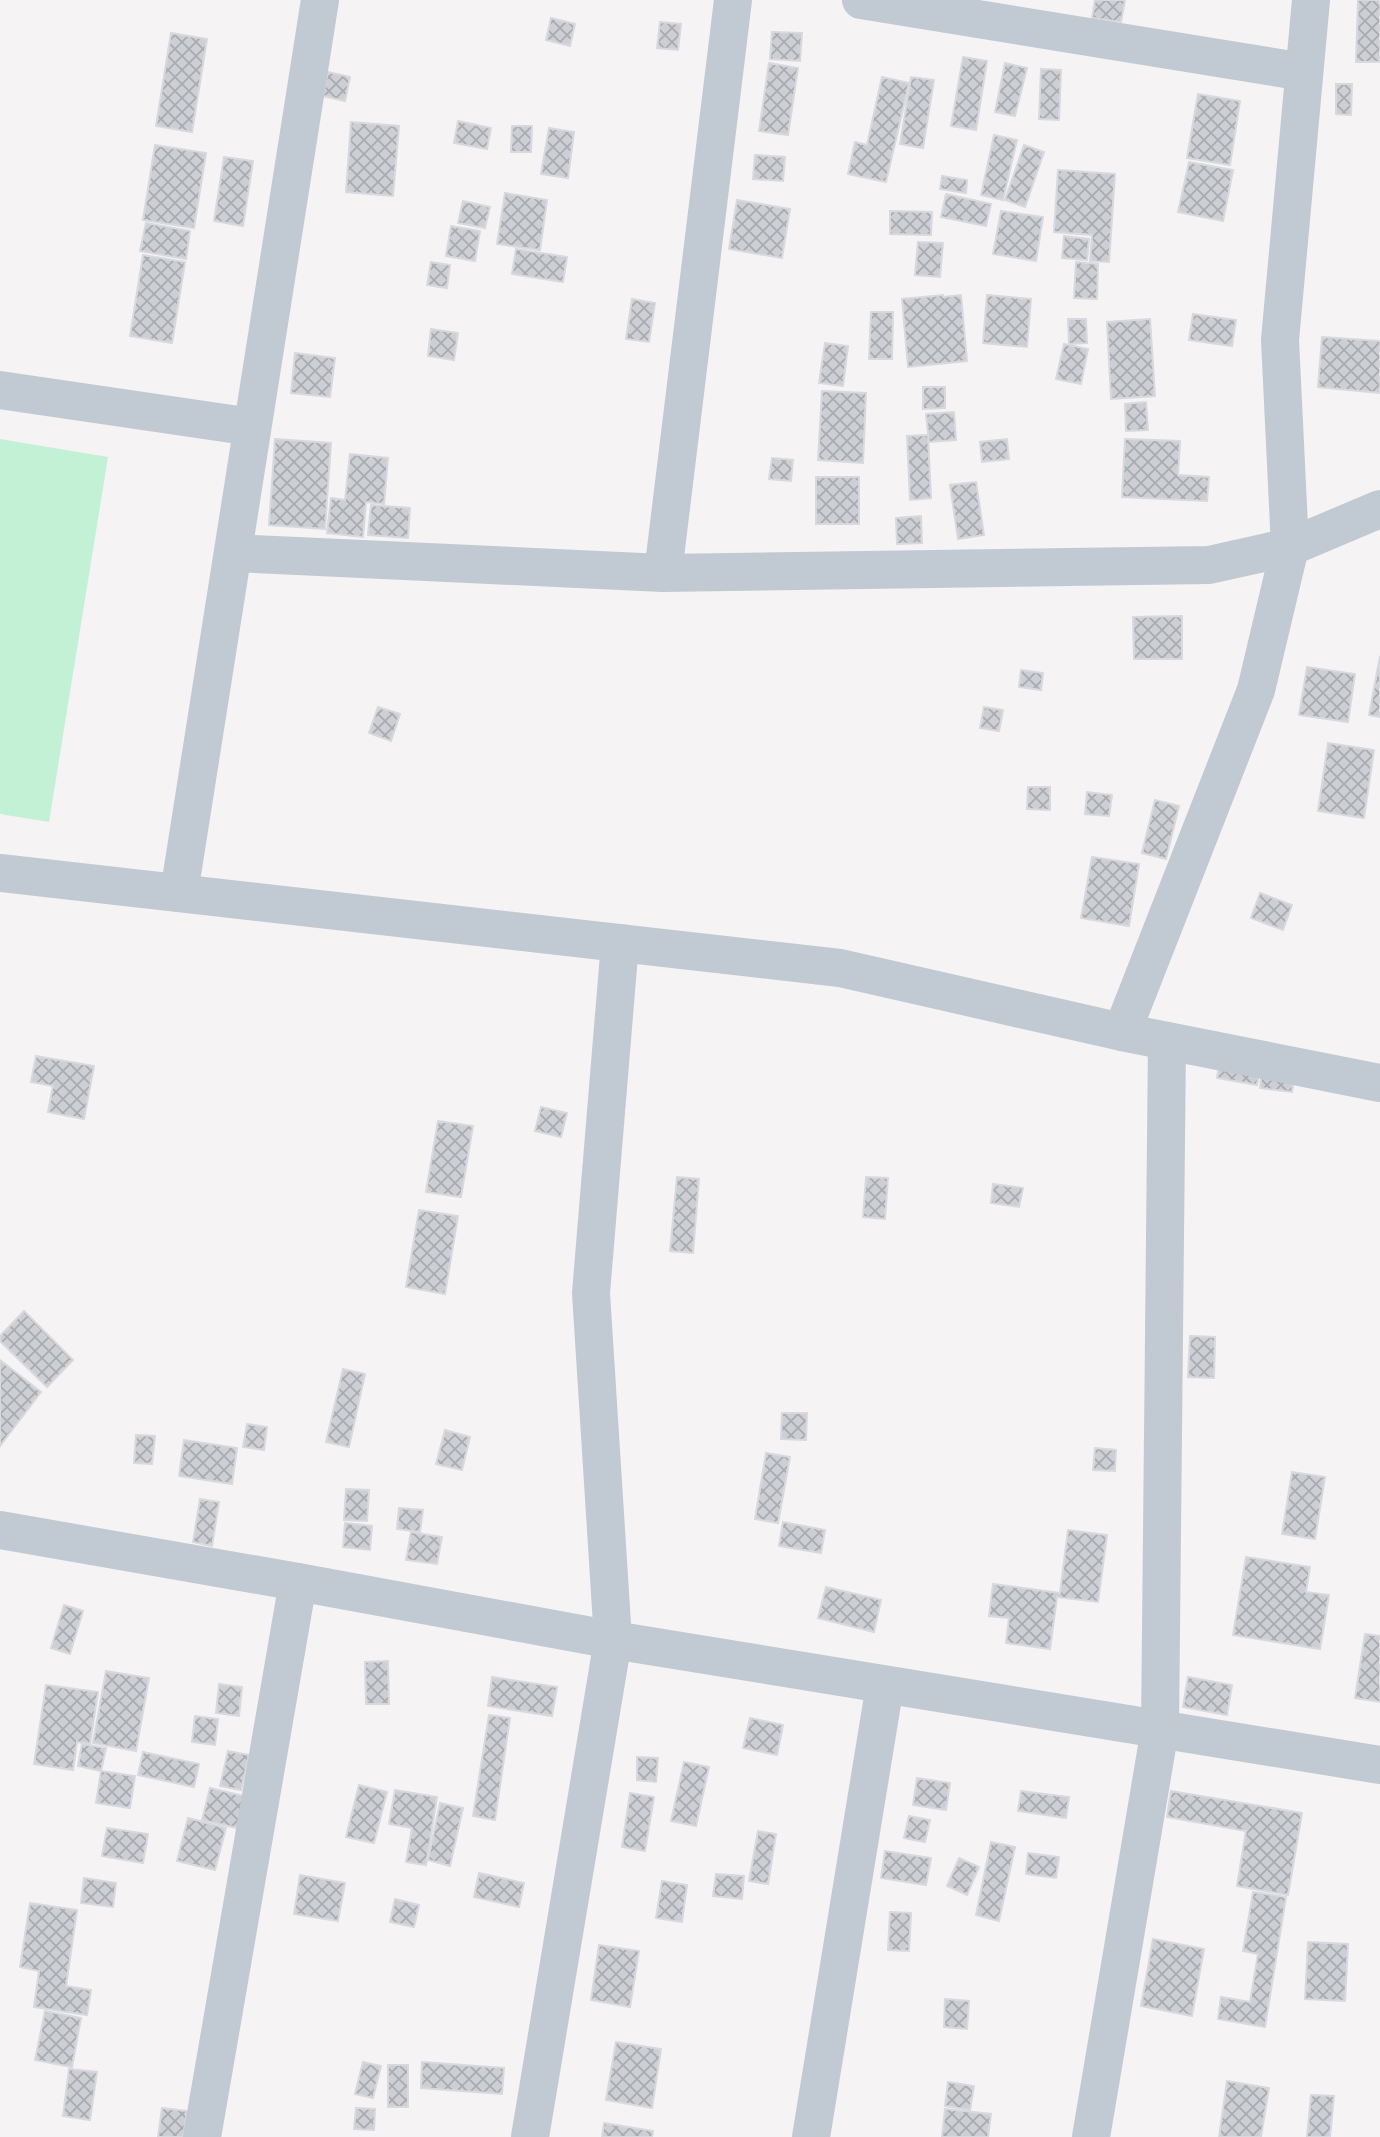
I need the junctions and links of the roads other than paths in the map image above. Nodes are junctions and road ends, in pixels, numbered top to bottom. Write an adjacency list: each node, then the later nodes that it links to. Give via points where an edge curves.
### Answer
1 (320, 0): 7 (street)
2 (733, 0): 11 (street)
3 (861, 0): 5 (street)
4 (1311, 0): 5 (street)
5 (1304, 72): 9 (street, via 1280,340)
6 (0, 390): 7 (street)
7 (252, 427): 10 (street)
8 (1380, 509): 9 (street)
9 (1290, 547): 11 (street, via 1209,565); 15 (street, via 1256,690)
10 (233, 553): 11 (street); 13 (street)
11 (663, 573)
12 (0, 873): 13 (street)
13 (179, 893): 14 (street)
14 (620, 943): 15 (street, via 840,968); 20 (street, via 591,1293)
15 (1122, 1032): 16 (street)
16 (1167, 1041): 17 (street); 22 (street)
17 (1380, 1083)
18 (0, 1530): 19 (street)
19 (298, 1582): 20 (street); 24 (street)
20 (613, 1640): 21 (street); 25 (street)
21 (885, 1685): 22 (street); 26 (street)
22 (1160, 1729): 23 (street); 27 (street)
23 (1380, 1765)
24 (202, 2137)
25 (530, 2137)
26 (811, 2137)
27 (1091, 2137)

